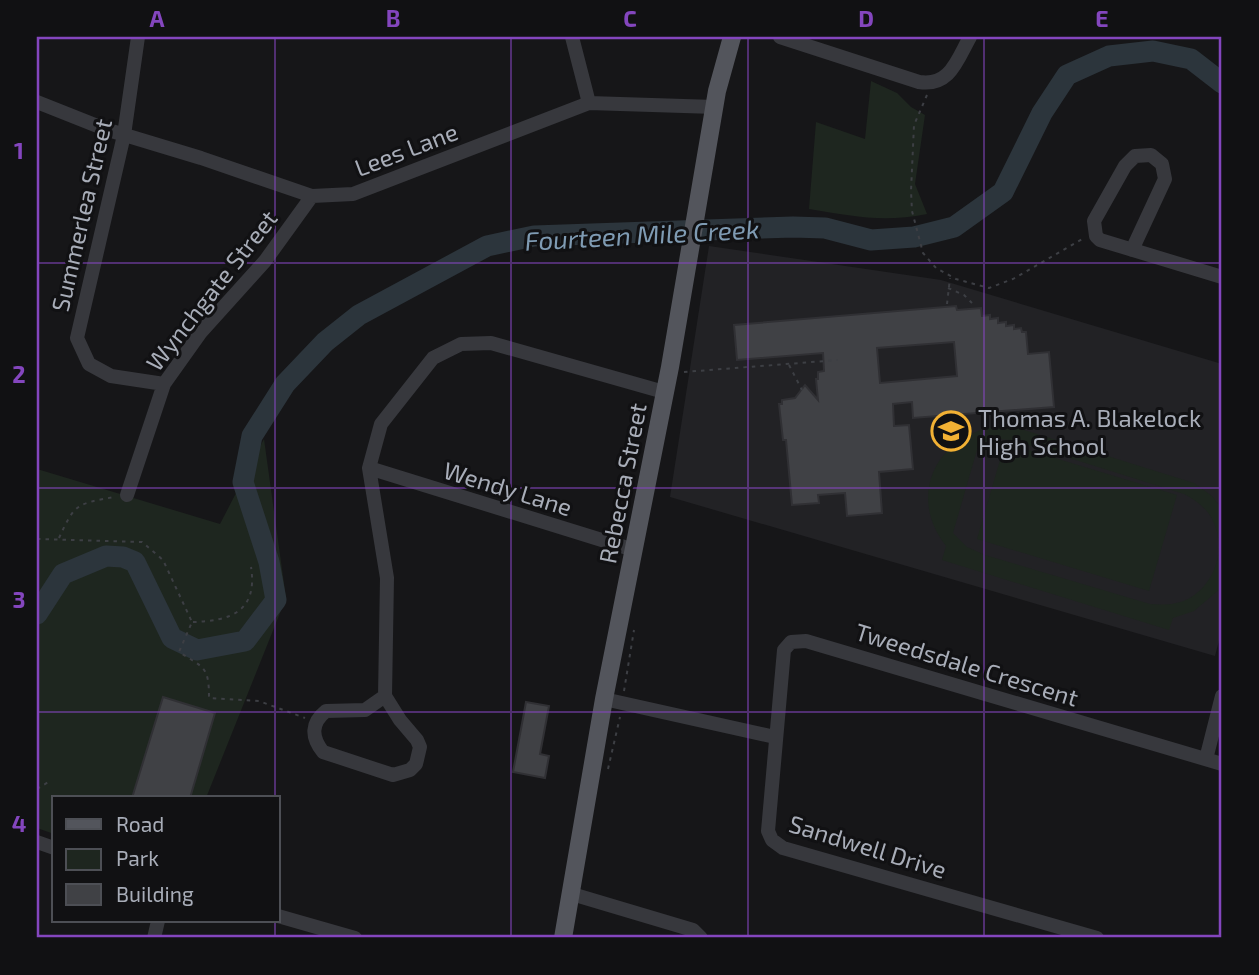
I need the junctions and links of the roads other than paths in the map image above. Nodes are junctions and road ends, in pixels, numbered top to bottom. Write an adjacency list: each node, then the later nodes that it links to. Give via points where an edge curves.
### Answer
1 (138, 37): 9 (street, Summerlea Street)
2 (572, 37): 7 (street)
3 (732, 37): 8 (main road, Rebecca Street)
4 (780, 37): 5 (street, via 931,84 947,76)
5 (970, 37)
6 (37, 102): 9 (street, Lees Lane)
7 (589, 103): 8 (street, Lees Lane); 10 (street, Lees Lane, via 353,194)
8 (715, 107): 14 (main road, Rebecca Street)
9 (124, 135): 10 (street, Lees Lane); 13 (street, Summerlea Street, via 77,338 89,364 111,376)
10 (312, 196): 13 (street, Wynchgate Street)
11 (1132, 250): 11 (street, via 1165,179 1162,163 1151,155 1135,156 1125,166 1094,221 1100,240); 12 (street)
12 (1222, 277)
13 (164, 384): 16 (street, Wynchgate Street)
14 (664, 392): 15 (street, via 491,343 461,344 433,358 381,424); 17 (main road, Rebecca Street)
15 (369, 468): 17 (street, Wendy Lane); 18 (street, via 387,578)
16 (127, 495)
17 (634, 550): 20 (main road, Rebecca Street)
18 (386, 696): 18 (street, via 365,710 326,711 315,722 313,734 323,752 393,775 416,764 417,740)
19 (1222, 696): 22 (street)
20 (604, 699): 21 (street); 24 (main road, Rebecca Street)
21 (775, 737): 22 (street, Tweedsdale Crescent, via 784,650 791,642 807,641); 26 (street, Sandwell Drive, via 768,831 783,848)
22 (1206, 759): 23 (street, Tweedsdale Crescent)
23 (1222, 764)
24 (572, 894): 28 (main road, Rebecca Street); 29 (street, via 693,930)
25 (280, 917): 27 (street)
26 (1072, 935): 30 (street, Sandwell Drive)
27 (355, 938)
28 (563, 938)
29 (701, 938)
30 (1097, 938)

